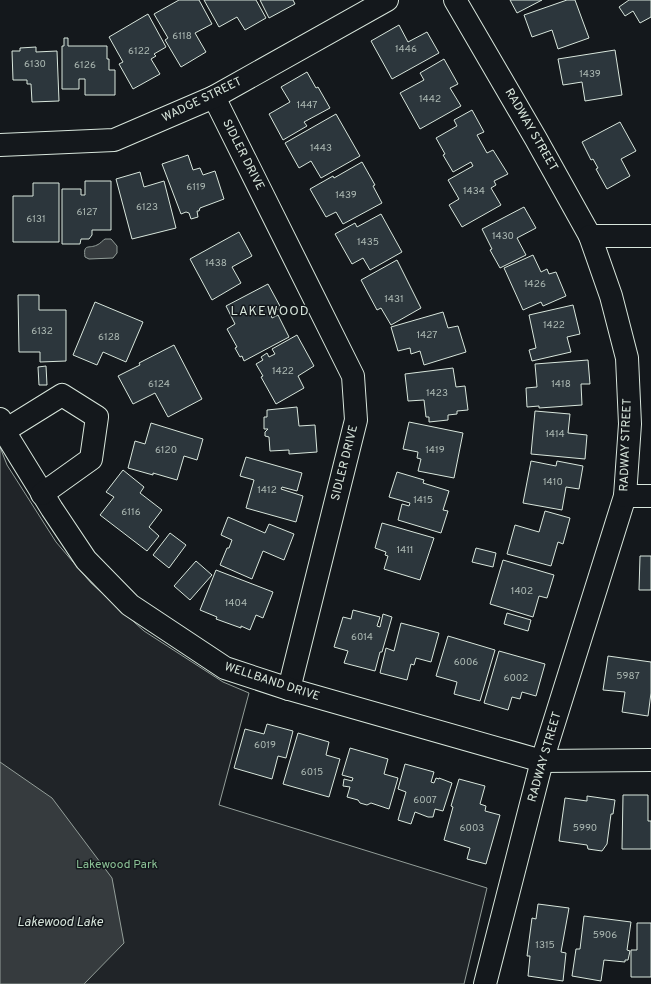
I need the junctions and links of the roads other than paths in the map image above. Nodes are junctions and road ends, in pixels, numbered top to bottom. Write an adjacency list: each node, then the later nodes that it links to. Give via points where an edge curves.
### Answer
1 (387, 0): 3 (street, WADGE STREET)
2 (455, 0): 5 (street, RADWAY STREET)
3 (214, 97): 4 (street, WADGE STREET, via 114,140); 11 (street, SIDLER DRIVE, via 353,376 356,420)
4 (0, 145)
5 (590, 236): 6 (street); 9 (street, RADWAY STREET, via 611,296 627,358 630,424)
6 (651, 236)
7 (2, 425): 8 (street, WELLBAND DRIVE); 8 (street, WELLBAND DRIVE, via 62,395 98,417 91,459)
8 (42, 494): 11 (street, WELLBAND DRIVE, via 86,560 130,606 225,668)
9 (625, 496): 10 (street); 13 (street, RADWAY STREET)
10 (651, 496)
11 (289, 689): 13 (street, WELLBAND DRIVE)
12 (651, 760): 13 (street, WELLBAND DRIVE)
13 (542, 761): 14 (street, RADWAY STREET)
14 (485, 984)

